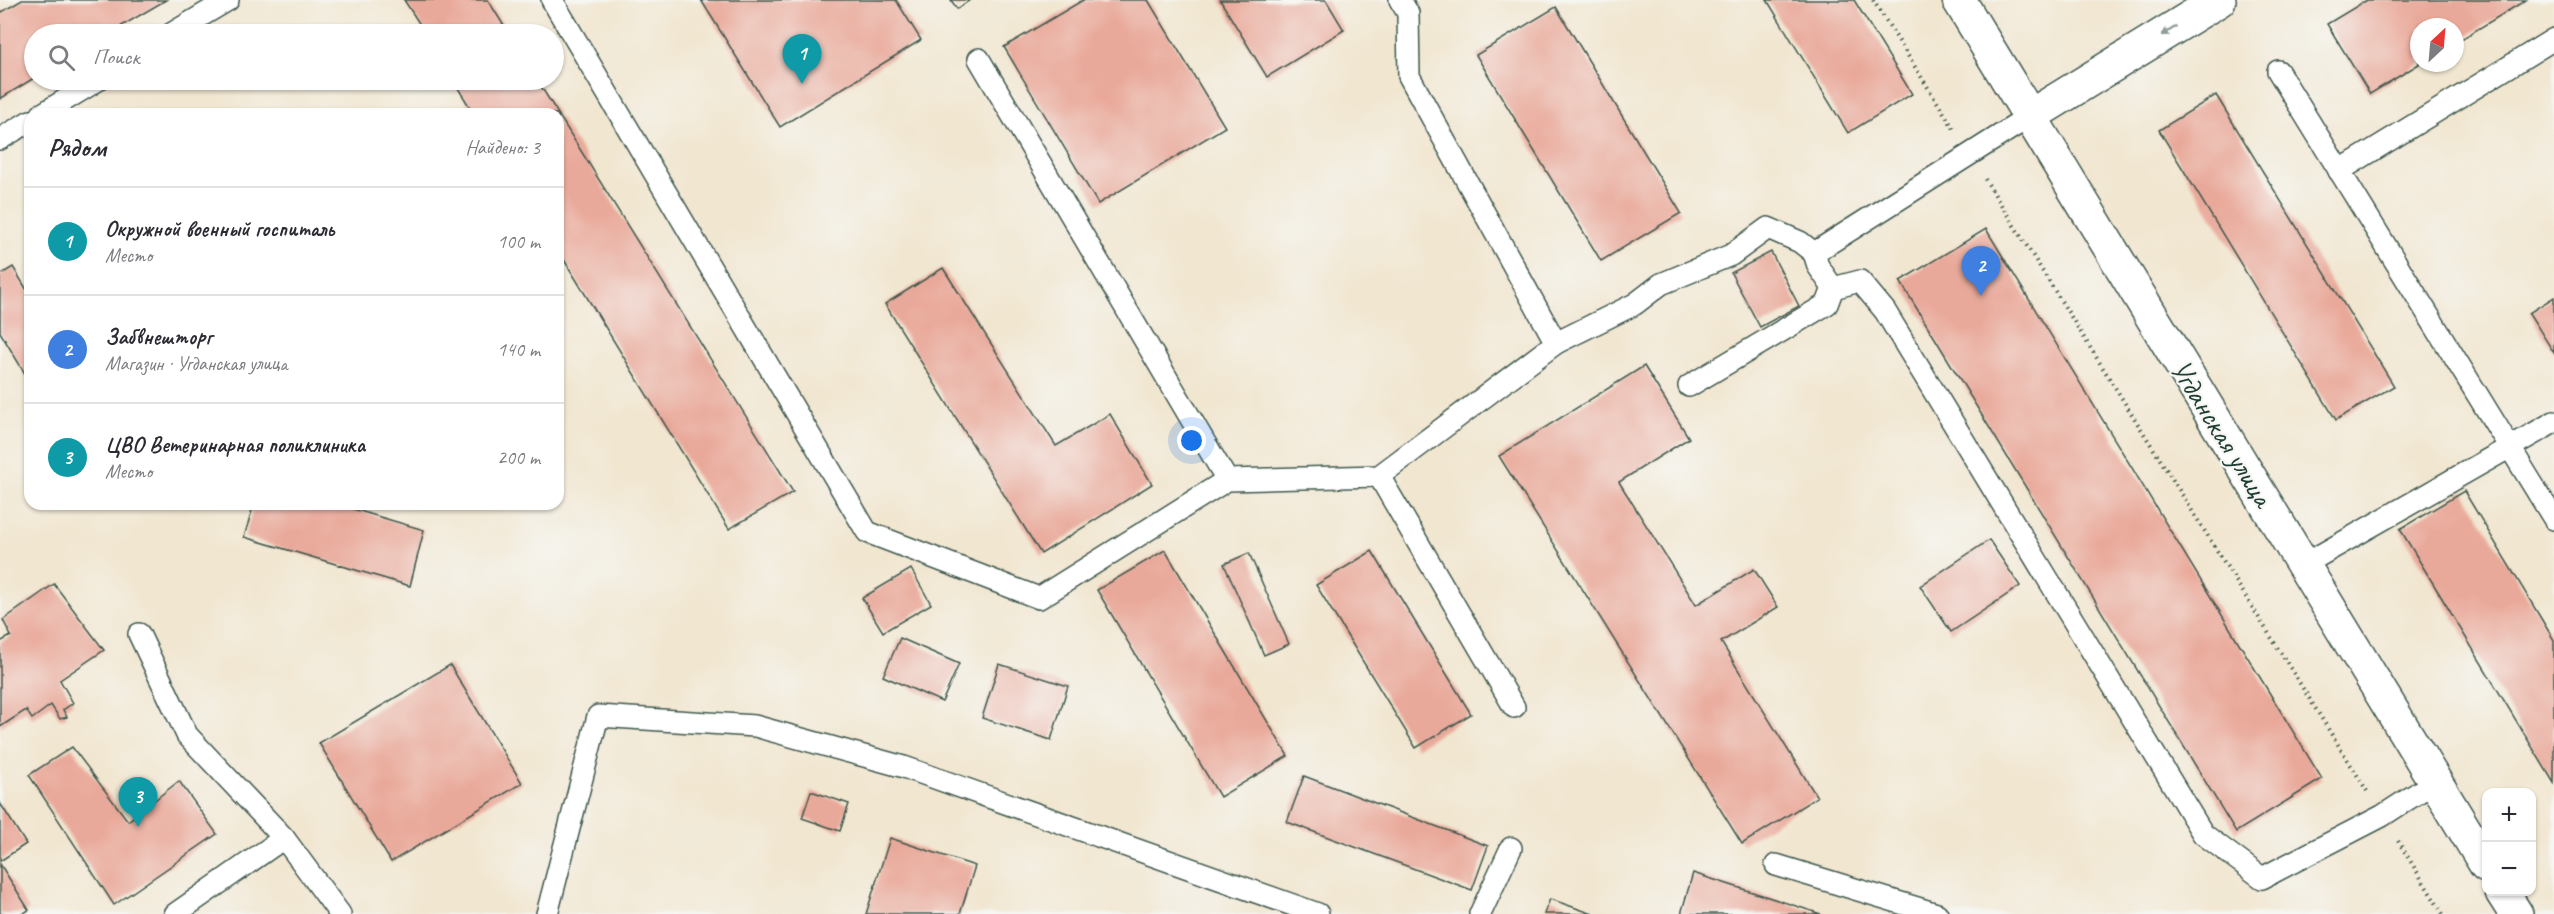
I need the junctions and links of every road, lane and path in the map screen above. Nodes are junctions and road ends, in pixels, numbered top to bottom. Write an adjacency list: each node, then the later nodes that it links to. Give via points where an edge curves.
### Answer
1 (228, 0): 7 (lane)
2 (552, 0): 25 (lane, via 867,532 1039,597)
3 (1400, 0): 20 (lane, via 1408,13 1409,76)
4 (1873, 0): 16 (path)
5 (1959, 0): 13 (street, Угданская улица)
6 (2219, 0): 13 (street, one-way to 13)
7 (188, 24)
8 (2554, 39): 17 (lane)
9 (979, 58): 25 (lane)
10 (2278, 71): 17 (lane)
11 (82, 90): 12 (lane)
12 (52, 108)
13 (2029, 117): 16 (lane); 27 (street, Угданская улица)
14 (24, 123): 15 (lane)
15 (3, 131)
16 (1969, 153): 18 (lane); 31 (path)
17 (2339, 171): 23 (lane)
18 (1814, 253): 19 (lane); 20 (lane, via 1768,228 1731,255 1661,284 1635,304)
19 (1833, 288): 21 (lane, via 1827,304); 31 (lane, via 1860,281 1885,311 2203,834 2262,878)
20 (1556, 343): 24 (lane)
21 (1689, 386)
22 (2554, 422): 23 (lane)
23 (2510, 448): 26 (lane); 27 (lane)
24 (1379, 476): 25 (lane); 29 (lane)
25 (1227, 480)
26 (2554, 519)
27 (2303, 565): 30 (street, Угданская улица)
28 (139, 634): 32 (lane, via 187,735)
29 (1514, 707)
30 (2436, 781): 31 (lane); 34 (street, Угданская улица)
31 (2382, 816): 43 (path)
32 (284, 838): 37 (lane); 38 (lane)
33 (1511, 848): 41 (lane)
34 (2482, 857)
35 (1776, 865): 42 (lane)
36 (2505, 896): 44 (street)
37 (175, 914)
38 (340, 914)
39 (547, 914): 40 (lane, via 598,716 766,729 904,768)
40 (1318, 914)
41 (1480, 914)
42 (1937, 914)
43 (2443, 914)
44 (2516, 914)

